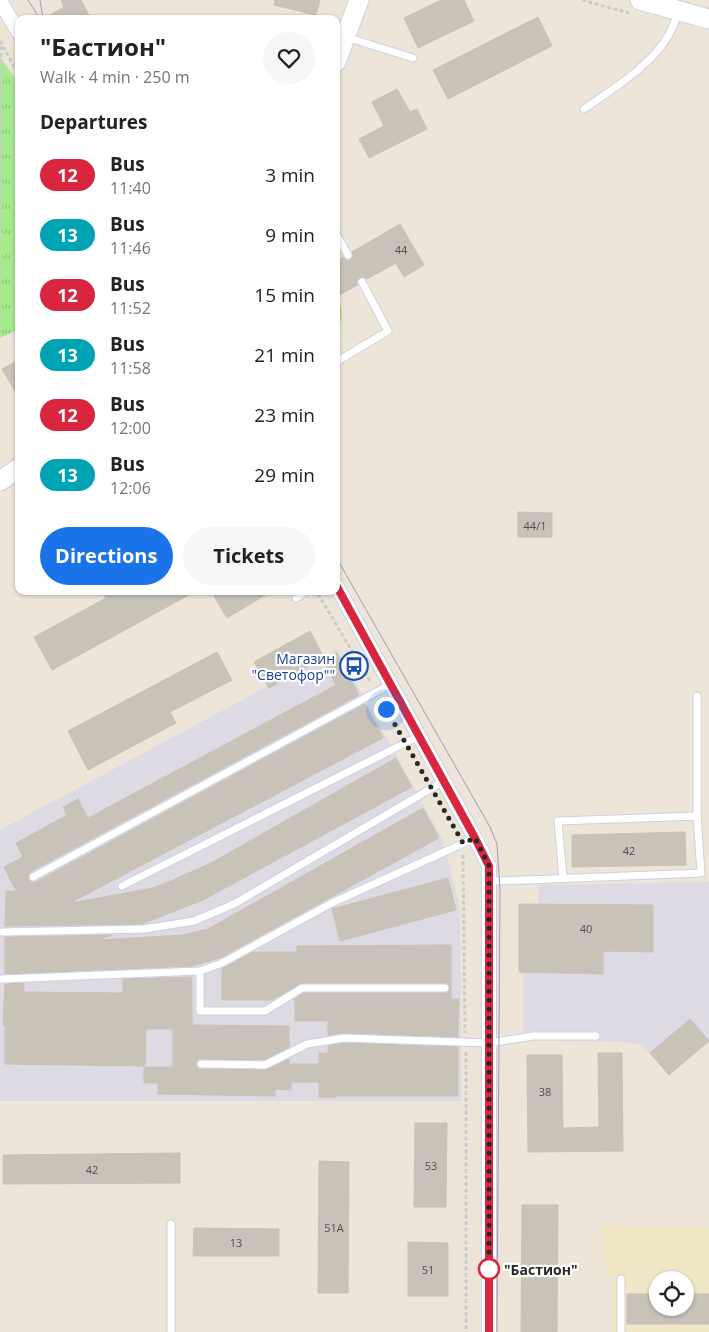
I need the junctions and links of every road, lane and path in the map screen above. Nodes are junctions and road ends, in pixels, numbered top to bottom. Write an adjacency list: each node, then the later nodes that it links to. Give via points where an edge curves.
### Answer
1 (0, 0): 6 (street)
2 (640, 0): 4 (main road)
3 (360, 2): 7 (main road)
4 (679, 11): 5 (main road); 12 (lane, via 668,37 651,58 624,82)
5 (709, 19)
6 (15, 26)
7 (345, 37): 9 (main road); 10 (lane)
8 (1, 42): 11 (path); 13 (path)
9 (340, 51)
10 (413, 58)
11 (15, 67)
12 (584, 109)
13 (0, 239)
14 (340, 241): 15 (lane)
15 (348, 255)
16 (362, 282): 17 (lane, via 388,331)
17 (340, 360)
18 (15, 471): 19 (main road)
19 (0, 481)
20 (340, 592): 24 (street)
21 (301, 595): 23 (lane)
22 (318, 595): 25 (path)
23 (296, 598)
24 (391, 684): 25 (lane); 27 (street)
25 (376, 692): 31 (lane)
26 (697, 696): 29 (lane)
27 (420, 736): 28 (street); 34 (lane)
28 (444, 781): 30 (street); 35 (lane, via 234,904 194,921 144,929)
29 (697, 816): 32 (lane, via 701,873); 32 (lane, via 558,821)
30 (469, 841): 33 (street, via 489,866); 36 (lane, via 332,903 222,963); 40 (path)
31 (33, 878)
32 (563, 878): 33 (lane)
33 (489, 881): 41 (street)
34 (122, 886)
35 (2, 932)
36 (200, 971): 37 (lane); 38 (lane, via 200,1011 264,1012 302,988)
37 (2, 979)
38 (445, 988)
39 (596, 1036): 41 (lane, via 533,1036)
40 (466, 1042): 41 (lane); 42 (lane, via 344,1038 307,1044 265,1065); 46 (path)
41 (489, 1043): 47 (street)
42 (201, 1064)
43 (171, 1224): 45 (lane)
44 (621, 1279): 48 (lane)
45 (171, 1332)
46 (466, 1332)
47 (489, 1332)
48 (621, 1332)

